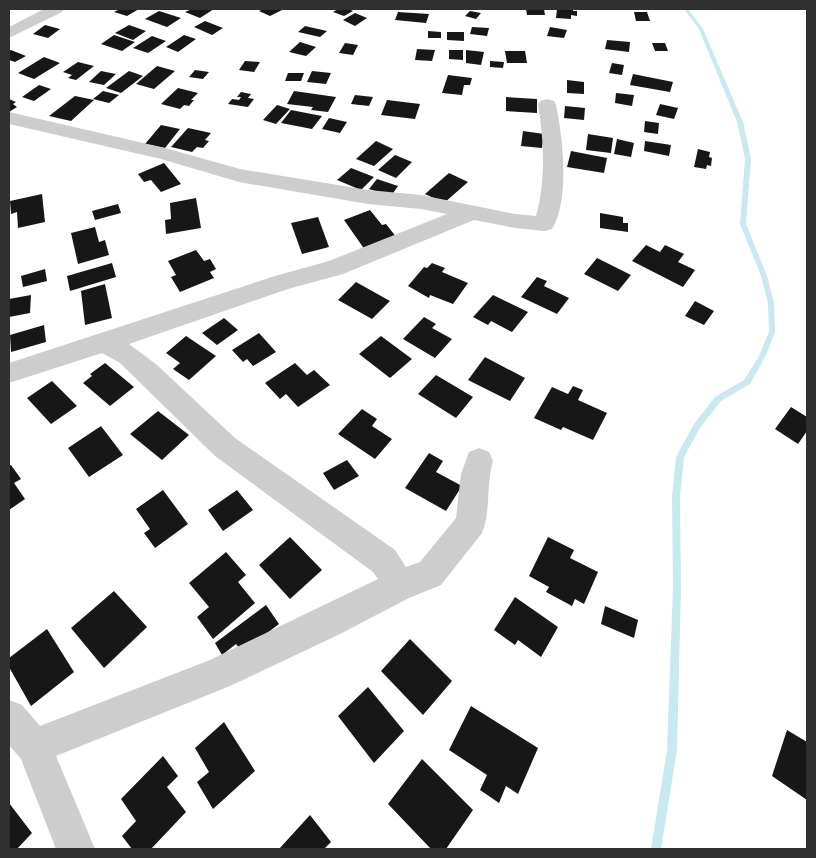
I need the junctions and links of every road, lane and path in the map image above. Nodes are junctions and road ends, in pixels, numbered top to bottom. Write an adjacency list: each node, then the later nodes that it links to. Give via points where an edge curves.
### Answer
1 (56, 9): 2 (street)
2 (9, 33)
3 (547, 105): 5 (street, via 551,154 549,214 544,224)
4 (13, 124): 5 (street, via 165,154 239,175 368,197 421,202)
5 (471, 213): 6 (street, via 335,268 283,282)
6 (104, 342): 7 (street); 9 (street, via 129,356 148,372 224,447 384,561)
7 (9, 372)
8 (479, 461): 9 (street, via 471,523 430,574)
9 (400, 585): 11 (street, via 218,674)
10 (9, 718): 11 (street)
11 (34, 747): 12 (street)
12 (74, 849)

